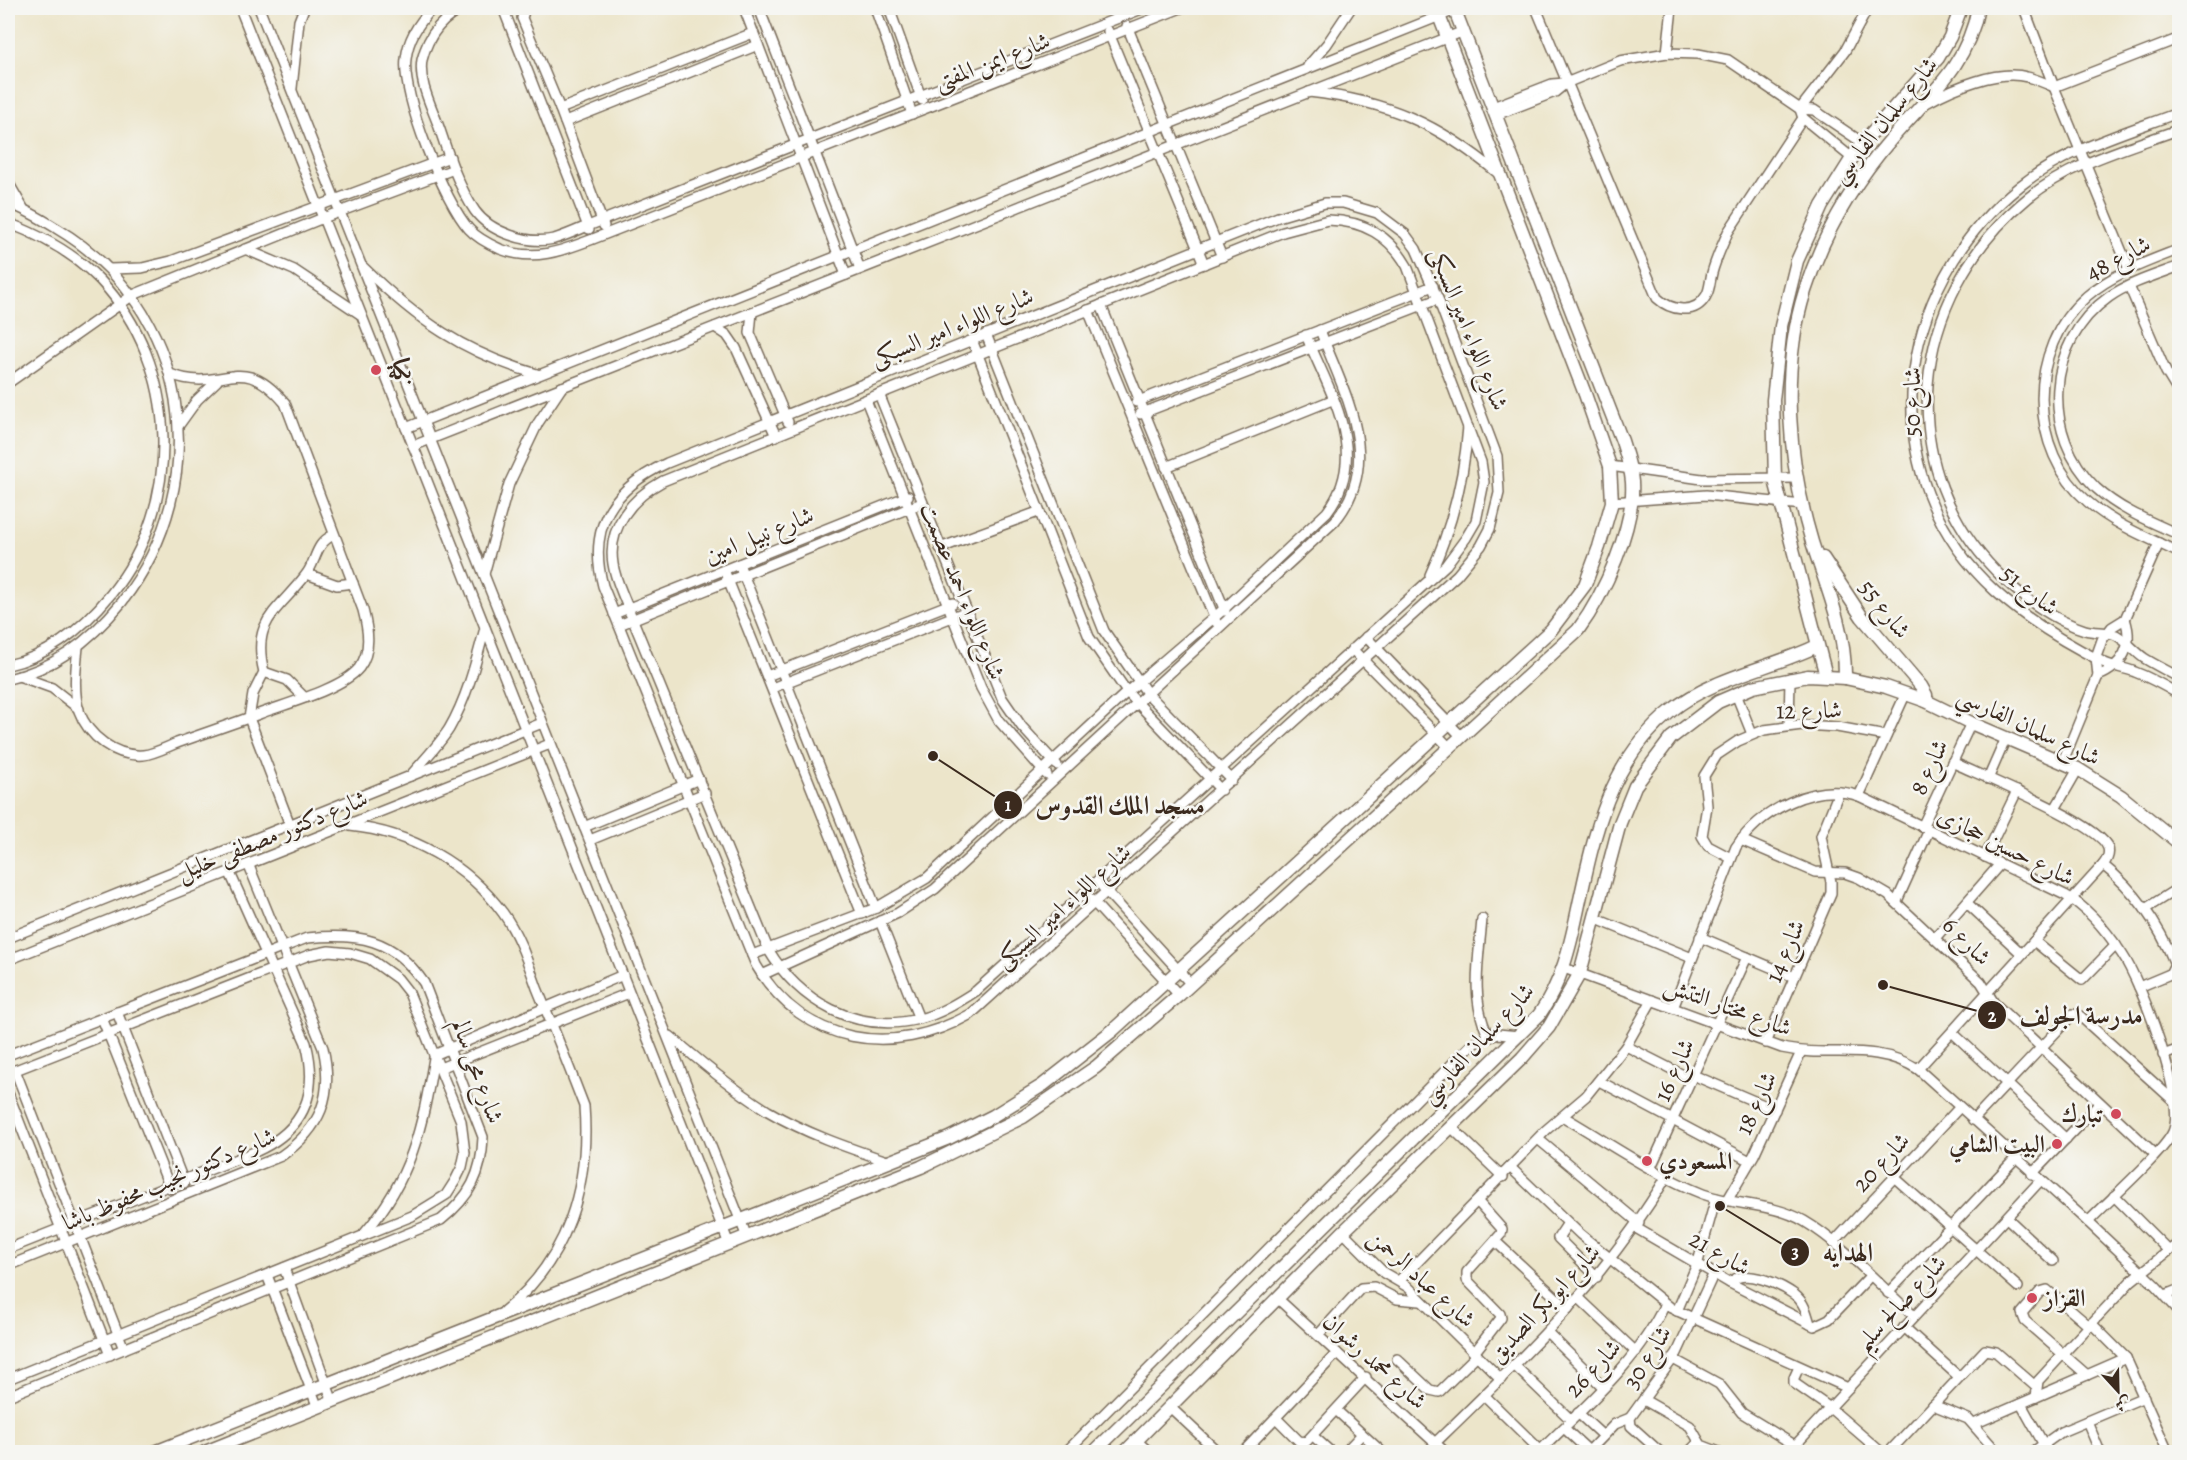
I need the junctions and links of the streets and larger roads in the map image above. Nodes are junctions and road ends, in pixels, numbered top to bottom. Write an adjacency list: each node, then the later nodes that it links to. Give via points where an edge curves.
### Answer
1 (240, 8): 69 (street)
2 (259, 8): 36 (street)
3 (304, 8): 36 (street)
4 (433, 8): 61 (street, شارع ايمن المفتى, via 408,44 405,76)
5 (468, 8): 59 (street, شارع ايمن المفتى, via 454,13 436,29 422,62 426,89)
6 (503, 8): 75 (street)
7 (525, 8): 42 (street, via 522,18)
8 (744, 8): 27 (street)
9 (759, 8): 51 (street)
10 (875, 8): 39 (street)
11 (889, 8): 38 (street)
12 (1144, 8): 23 (street, شارع ايمن المفتى)
13 (1181, 8): 25 (street, شارع ايمن المفتى)
14 (1351, 8): 33 (street, via 1328,44)
15 (1536, 8): 34 (street)
16 (1672, 8): 32 (street)
17 (1868, 8): 46 (street, via 1845,51)
18 (1961, 8): 53 (street, شارع سلمان الفارسي, via 1938,58)
19 (1978, 8): 40 (street, شارع سلمان الفارسي, via 1964,50)
20 (2024, 8): 35 (street)
21 (1454, 9): 22 (street); 26 (street)
22 (1437, 12): 29 (street); 33 (street)
23 (1123, 15): 24 (street, شارع ايمن المفتى); 25 (street)
24 (1104, 23): 28 (street); 38 (street, شارع ايمن المفتى)
25 (1128, 29): 28 (street, شارع ايمن المفتى); 48 (street)
26 (1464, 31): 29 (street); 43 (street)
27 (753, 33): 31 (street); 42 (street)
28 (1110, 36): 41 (street, شارع ايمن المفتى); 50 (street)
29 (1447, 36): 37 (street); 65 (street)
30 (2180, 38): 35 (street)
31 (758, 45): 47 (street); 52 (street)
32 (1667, 53): 34 (street, via 1620,61); 46 (street, via 1728,60)
33 (1305, 69): 48 (street)
34 (1566, 83): 43 (street, via 1555,92); 46 (street, via 1657,298 1667,307 1682,310 1695,306 1706,296 1728,232)
35 (2054, 87): 40 (street, via 2025,76 1999,77 1949,90); 55 (street)
36 (291, 90): 67 (street)
37 (1307, 92): 54 (street); 65 (street, via 1391,108 1458,142)
38 (920, 95): 39 (street, شارع ايمن المفتى); 41 (street)
39 (907, 100): 45 (street); 51 (street, شارع ايمن المفتى)
40 (1927, 103): 143 (street, شارع سلمان الفارسي, via 1864,174 1838,213 1817,256 1805,291 1790,365)
41 (926, 108): 45 (street, شارع ايمن المفتى)
42 (560, 109): 47 (street)
43 (1495, 111): 142 (street)
44 (2180, 112): 55 (street, شارع 50)
45 (912, 114): 56 (street, شارع ايمن المفتى)
46 (1801, 114): 53 (street, via 1814,110); 60 (street)
47 (565, 122): 73 (street)
48 (1167, 124): 50 (street); 54 (street)
49 (2180, 129): 62 (street, شارع 50)
50 (1150, 131): 57 (street); 83 (street)
51 (811, 138): 52 (street, شارع ايمن المفتى); 56 (street)
52 (797, 143): 58 (street); 73 (street, شارع ايمن المفتى)
53 (1863, 143): 60 (street, شارع سلمان الفارسي)
54 (1175, 144): 57 (street); 79 (street)
55 (2080, 150): 62 (street); 107 (street, شارع 50, via 2021,185 1973,231 1943,275)
56 (816, 151): 58 (street, شارع ايمن المفتى); 83 (street)
57 (1158, 151): 81 (street); 90 (street)
58 (802, 156): 77 (street, شارع ايمن المفتى); 84 (street)
59 (450, 157): 61 (street); 63 (street, شارع ايمن المفتى)
60 (1852, 158): 144 (street, شارع سلمان الفارسي, via 1808,233 1789,289 1774,368)
61 (434, 163): 64 (street, شارع ايمن المفتى); 67 (street)
62 (2086, 164): 91 (street); 109 (street, شارع 50, via 2030,197 1985,240 1956,282)
63 (454, 169): 64 (street); 75 (street, شارع ايمن المفتى, via 473,209 501,231 528,239 553,239)
64 (439, 174): 70 (street); 78 (street, شارع ايمن المفتى, via 470,230 500,249 539,255)
65 (1500, 175): 140 (street)
66 (8, 182): 68 (street)
67 (335, 200): 69 (street); 70 (street)
68 (16, 205): 74 (street); 89 (street, via 94,254)
69 (318, 207): 72 (street); 89 (street, via 158,265)
70 (340, 212): 72 (street); 86 (street)
71 (1278, 217): 76 (street); 79 (street, شارع اللواء امير السبكى); 93 (street, شارع اللواء امير السبكى, via 1325,203 1343,203 1377,213 1405,234)
72 (322, 218): 80 (street); 103 (street)
73 (602, 220): 75 (street, شارع ايمن المفتى); 77 (street)
74 (8, 223): 98 (street, via 60,248 100,280)
75 (588, 226): 78 (street)
76 (1283, 232): 85 (street, شارع اللواء امير السبكى); 95 (street, شارع اللواء امير السبكى, via 1328,220 1367,228 1399,252)
77 (607, 234): 78 (street, شارع ايمن المفتى)
78 (593, 239)
79 (1215, 242): 81 (street, شارع اللواء امير السبكى); 85 (street)
80 (245, 249): 96 (street); 103 (street, via 302,274)
81 (1198, 249): 87 (street); 106 (street, شارع اللواء امير السبكى)
82 (2180, 249): 91 (street, شارع 48)
83 (853, 250): 84 (street); 90 (street)
84 (839, 255): 92 (street); 116 (street)
85 (1221, 257): 87 (street, شارع اللواء امير السبكى)
86 (360, 264): 116 (street, via 404,306 453,341); 131 (street)
87 (1204, 264): 99 (street, شارع اللواء امير السبكى)
88 (2180, 266): 94 (street, شارع 48)
89 (110, 269): 96 (street)
90 (860, 269): 92 (street)
91 (2129, 269): 121 (street, شارع 48, via 2103,283 2069,315 2048,357)
92 (846, 275): 102 (street)
93 (1433, 286): 95 (street); 97 (street, شارع اللواء امير السبكى)
94 (2129, 286): 122 (street, شارع 48, via 2110,296 2082,322 2064,357); 123 (street)
95 (1418, 292): 100 (street, شارع اللواء امير السبكى); 105 (street)
96 (133, 295): 98 (street); 115 (street)
97 (1438, 299): 100 (street); 188 (street, شارع اللواء امير السبكى, via 1492,438 1499,493 1490,529 1470,561)
98 (119, 304): 118 (street); 192 (street, via 147,354 160,401 162,468 148,530 120,583 82,626 50,649)
99 (1101, 305): 101 (street, شارع اللواء امير السبكى); 125 (street)
100 (1422, 305): 111 (street); 133 (street, شارع اللواء امير السبكى)
101 (1088, 310): 112 (street, شارع اللواء امير السبكى); 127 (street)
102 (752, 312): 104 (street); 129 (street, via 750,333)
103 (360, 314): 135 (street)
104 (715, 327): 119 (street); 132 (street, via 728,335 736,348)
105 (1320, 330): 108 (street); 111 (street)
106 (986, 334): 110 (street, شارع اللواء امير السبكى); 112 (street)
107 (1922, 334): 109 (street); 157 (street, شارع 50, via 1914,369 1915,442 1935,511)
108 (1306, 336): 113 (street); 125 (street)
109 (1935, 337): 183 (street, شارع 50, via 1927,400 1929,435 1948,500 1965,530 1982,556 2029,600 2084,630)
110 (972, 340): 114 (street); 129 (street, شارع اللواء امير السبكى)
111 (1325, 343): 113 (street); 178 (street, via 1358,434 1360,465 1353,495 1335,521)
112 (992, 348): 114 (street, شارع اللواء امير السبكى); 204 (street, via 1090,603 1114,649)
113 (1311, 348): 126 (street); 128 (street)
114 (978, 354): 120 (street, شارع اللواء امير السبكى); 153 (street)
115 (170, 374): 117 (street, via 194,381); 134 (street)
116 (537, 374): 131 (street)
117 (219, 380): 134 (street, via 197,400); 155 (street, via 235,374 251,375 270,386 285,403)
118 (8, 383)
119 (562, 387): 138 (street); 164 (street, via 508,484)
120 (879, 394): 124 (street, شارع اللواء امير السبكى); 145 (street, شارع اللواء احمد عصمت)
121 (2042, 395): 122 (street); 158 (street, شارع 48, via 2046,433 2067,479 2105,515)
122 (2057, 395): 154 (street, شارع 48, via 2063,436 2082,472 2114,502)
123 (2180, 395)
124 (866, 400): 136 (street, شارع اللواء امير السبكى); 146 (street, شارع اللواء احمد عصمت)
125 (1139, 400): 127 (street); 128 (street)
126 (1332, 400): 141 (street); 172 (street, via 1348,451 1338,498)
127 (1127, 405): 130 (street)
128 (1144, 412): 130 (street); 141 (street)
129 (786, 416): 132 (street, شارع اللواء امير السبكى); 136 (street)
130 (1132, 417): 176 (street)
131 (423, 421): 135 (street); 138 (street)
132 (770, 422): 137 (street); 174 (street, شارع اللواء امير السبكى, via 651,471 623,490 605,519 598,552 603,586)
133 (1468, 424): 166 (street, via 1457,504); 166 (street, شارع اللواء امير السبكى, via 1482,462 1482,502 1466,538 1446,565)
134 (179, 425): 187 (street, via 178,473 161,536 132,589)
135 (406, 428): 139 (street)
136 (792, 429): 137 (street, شارع اللواء امير السبكى)
137 (776, 435): 171 (street, شارع اللواء امير السبكى, via 663,481 635,500 624,514 613,546 613,563)
138 (430, 439): 139 (street); 164 (street)
139 (413, 446): 181 (street)
140 (1610, 466): 142 (street); 149 (street)
141 (1166, 467): 172 (street)
142 (1630, 470): 144 (street, via 1702,479); 147 (street)
143 (1798, 478): 144 (street); 151 (street, شارع سلمان الفارسي)
144 (1775, 480): 148 (street, شارع سلمان الفارسي)
145 (918, 492): 146 (street, شارع نبيل امين); 150 (street, شارع اللواء احمد عصمت)
146 (904, 498): 152 (street, شارع اللواء احمد عصمت); 161 (street, شارع نبيل امين)
147 (1632, 499): 148 (street, via 1706,495); 149 (street); 224 (street, via 1620,546 1592,610 1578,630)
148 (1781, 501): 151 (street); 186 (street, شارع سلمان الفارسي)
149 (1612, 502): 219 (street, via 1585,585 1566,613 1534,648)
150 (922, 503): 152 (street, شارع نبيل امين); 159 (street, شارع اللواء احمد عصمت)
151 (1803, 505): 156 (street, شارع سلمان الفارسي)
152 (908, 509): 165 (street, شارع نبيل امين); 170 (street, شارع اللواء احمد عصمت)
153 (1038, 512): 159 (street); 207 (street, via 1089,637)
154 (2180, 535)
155 (334, 536): 163 (street, via 319,546); 168 (street)
156 (1812, 540): 201 (street, شارع سلمان الفارسي, via 1841,634); 213 (street, شارع 55, via 1862,617 1921,686)
157 (1952, 540): 190 (street, شارع 51, via 1972,568 2018,611)
158 (2159, 543): 160 (street, شارع 48); 179 (street)
159 (940, 548): 169 (street, شارع اللواء احمد عصمت)
160 (2180, 553)
161 (739, 564): 162 (street, شارع نبيل امين); 165 (street)
162 (724, 570): 167 (street); 171 (street, شارع نبيل امين)
163 (307, 574): 168 (street, via 336,585); 195 (street, via 273,611 262,630 259,652)
164 (484, 574): 217 (street)
165 (743, 575): 167 (street, شارع نبيل امين); 194 (street)
166 (1429, 579): 184 (street, شارع اللواء امير السبكى)
167 (729, 581): 177 (street, شارع نبيل امين); 197 (street)
168 (353, 583): 212 (street, via 369,631 359,667 346,679)
169 (961, 600): 170 (street); 173 (street, شارع اللواء احمد عصمت)
170 (947, 605): 175 (street, شارع اللواء احمد عصمت); 194 (street)
171 (628, 608): 174 (street, شارع نبيل امين); 177 (street, شارع اللواء امير السبكى)
172 (1224, 609): 176 (street); 178 (street)
173 (965, 612): 175 (street); 230 (street, شارع اللواء احمد عصمت, via 1002,698)
174 (614, 614): 180 (street, شارع اللواء امير السبكى)
175 (952, 617): 205 (street); 235 (street, شارع اللواء احمد عصمت, via 989,705)
176 (1215, 617): 182 (street); 204 (street)
177 (633, 619): 180 (street, شارع نبيل امين); 238 (street, شارع اللواء امير السبكى)
178 (1229, 619): 182 (street)
179 (2125, 619): 183 (street); 185 (street)
180 (619, 625): 243 (street, شارع اللواء امير السبكى)
181 (485, 628): 221 (street); 237 (street, via 458,713)
182 (1219, 628): 208 (street)
183 (2107, 632): 185 (street, شارع 50); 190 (street)
184 (1366, 637): 188 (street); 189 (street, شارع اللواء امير السبكى)
185 (2128, 643): 193 (street); 202 (street, شارع 50)
186 (1817, 646): 198 (street, شارع سلمان الفارسي); 296 (street, شارع سلمان الفارسي, via 1703,691 1672,710 1626,758 1602,810)
187 (78, 647): 196 (street); 215 (street)
188 (1377, 648): 191 (street, شارع اللواء امير السبكى); 219 (street)
189 (1352, 649): 191 (street); 233 (street, شارع اللواء امير السبكى)
190 (2096, 657): 193 (street, شارع 51); 199 (street)
191 (1363, 660): 223 (street); 241 (street, شارع اللواء امير السبكى)
192 (8, 665)
193 (2117, 665): 199 (street); 211 (street, شارع 51)
194 (782, 671): 197 (street); 205 (street)
195 (264, 672): 212 (street, via 287,680); 216 (street, via 253,694)
196 (20, 676): 203 (street); 215 (street, via 52,688)
197 (767, 676): 206 (street)
198 (1826, 676): 200 (street, شارع سلمان الفارسي); 201 (street, شارع سلمان الفارسي)
199 (2098, 676): 231 (street)
200 (1790, 678): 210 (street, شارع سلمان الفارسي); 220 (street)
201 (1845, 678): 209 (street, شارع سلمان الفارسي)
202 (2180, 678)
203 (8, 679)
204 (1138, 682): 207 (street); 208 (street)
205 (786, 683): 206 (street); 273 (street)
206 (772, 688): 275 (street)
207 (1127, 692): 214 (street); 230 (street)
208 (1148, 693): 214 (street); 233 (street)
209 (1906, 693): 213 (street, شارع سلمان الفارسي); 225 (street)
210 (1736, 694): 222 (street); 276 (street, شارع سلمان الفارسي, via 1685,725 1646,769 1627,803)
211 (2180, 695)
212 (303, 696): 216 (street)
213 (1926, 701): 218 (street, شارع سلمان الفارسي)
214 (1137, 703): 236 (street); 239 (street)
215 (79, 710): 216 (street, via 90,730 108,746 144,755)
216 (249, 718): 251 (street)
217 (542, 723): 221 (street, شارع دكتور مصطفى خليل); 227 (street)
218 (1971, 723): 226 (street, شارع سلمان الفارسي); 232 (street, شارع 8)
219 (1450, 724): 223 (street); 224 (street)
220 (1789, 726): 222 (street, شارع 12); 225 (street, شارع 12, via 1837,727)
221 (525, 730): 229 (street); 237 (street, شارع دكتور مصطفى خليل)
222 (1752, 734): 259 (street, شارع 12, via 1717,755 1704,776 1707,806 1702,836 1708,846)
223 (1438, 736): 228 (street); 298 (street)
224 (1461, 736): 228 (street)
225 (1886, 736): 248 (street)
226 (2006, 738): 231 (street, شارع سلمان الفارسي); 240 (street)
227 (550, 744): 229 (street, شارع دكتور مصطفى خليل); 253 (street)
228 (1449, 747): 304 (street)
229 (533, 751): 252 (street, شارع دكتور مصطفى خليل); 300 (street)
230 (1053, 761): 235 (street); 236 (street, شارع اللواء احمد عصمت)
231 (2063, 761): 234 (street, شارع سلمان الفارسي)
232 (1952, 762): 240 (street); 254 (street, شارع 8)
233 (1221, 768): 239 (street, شارع اللواء امير السبكى); 241 (street)
234 (2078, 769): 250 (street); 257 (street, شارع سلمان الفارسي, via 2121,796)
235 (1042, 771): 242 (street, شارع اللواء احمد عصمت); 273 (street, via 927,879)
236 (1062, 771): 242 (street)
237 (409, 777): 251 (street, شارع دكتور مصطفى خليل)
238 (699, 779): 243 (street); 247 (street, شارع اللواء امير السبكى)
239 (1210, 779): 244 (street); 265 (street, شارع اللواء امير السبكى)
240 (1988, 779): 245 (street)
241 (1232, 780): 244 (street, شارع اللواء امير السبكى)
242 (1051, 781): 278 (street, via 935,889)
243 (682, 786): 249 (street, شارع اللواء امير السبكى); 253 (street)
244 (1221, 790): 268 (street, شارع اللواء امير السبكى)
245 (2017, 791): 250 (street); 258 (street)
246 (1839, 792): 248 (street, شارع حسين حجازى); 256 (street, شارع حسين حجازى, via 1785,805); 264 (street, شارع 14, via 1821,836)
247 (705, 793): 249 (street); 286 (street, شارع اللواء امير السبكى)
248 (1859, 796): 254 (street, شارع حسين حجازى)
249 (688, 800): 255 (street); 290 (street, شارع اللواء امير السبكى)
250 (2055, 809): 261 (street, via 2104,841 2109,852)
251 (291, 825): 279 (street, شارع دكتور مصطفى خليل)
252 (350, 826): 262 (street, شارع دكتور مصطفى خليل); 310 (street, via 375,828 400,837 466,873 504,915)
253 (584, 827): 255 (street)
254 (1926, 828): 258 (street, شارع حسين حجازى); 270 (street, شارع 8)
255 (590, 840): 320 (street)
256 (1741, 840): 259 (street, شارع حسين حجازى); 264 (street, شارع 6, via 1815,872)
257 (2180, 844)
258 (1985, 857): 260 (street, شارع حسين حجازى)
259 (1731, 858): 280 (street, شارع حسين حجازى)
260 (2000, 864): 269 (street, شارع حسين حجازى); 271 (street)
261 (2103, 865): 269 (street); 274 (street)
262 (249, 866): 263 (street, شارع دكتور مصطفى خليل); 285 (street, شارع دكتور نجيب محفوظ باشا)
263 (230, 873): 288 (street, شارع دكتور نجيب محفوظ باشا); 293 (street, شارع دكتور مصطفى خليل)
264 (1829, 873): 270 (street, شارع 6, via 1859,878); 302 (street, شارع 14, via 1831,893)
265 (1097, 881): 267 (street, شارع اللواء امير السبكى); 268 (street)
266 (2180, 887): 274 (street)
267 (1084, 893): 272 (street); 314 (street, شارع اللواء امير السبكى, via 976,991)
268 (1108, 893): 272 (street, شارع اللواء امير السبكى); 298 (street)
269 (2072, 898): 282 (street); 283 (street, شارع حسين حجازى)
270 (1897, 901): 281 (street, شارع 6)
271 (1967, 903): 281 (street); 289 (street)
272 (1095, 904): 301 (street, شارع اللواء امير السبكى, via 986,1003 955,1023 920,1037 876,1040 832,1030 786,1002); 303 (street)
273 (876, 908): 275 (street)
274 (2145, 909): 287 (street)
275 (862, 914): 286 (street)
276 (1594, 918): 292 (street); 299 (street, شارع سلمان الفارسي)
277 (1482, 919): 321 (street, via 1476,1000)
278 (880, 921): 295 (street); 314 (street)
279 (8, 936)
280 (1700, 937): 291 (street); 292 (street, شارع حسين حجازى)
281 (1936, 938): 306 (street, شارع 6)
282 (2034, 941): 283 (street, via 2082,980); 289 (street)
283 (2116, 945): 305 (street, شارع حسين حجازى)
284 (2180, 945): 287 (street)
285 (282, 946): 288 (street, شارع محى سالم); 294 (street, شارع دكتور نجيب محفوظ باشا); 326 (street, شارع محى سالم, via 332,935 378,942 396,951 424,983)
286 (768, 949): 290 (street); 295 (street, شارع اللواء امير السبكى)
287 (2169, 949): 305 (street, via 2175,963 2173,972)
288 (266, 954): 297 (street, شارع دكتور نجيب محفوظ باشا); 312 (street, شارع محى سالم)
289 (2022, 954): 306 (street)
290 (752, 955): 301 (street, شارع اللواء امير السبكى)
291 (1747, 957): 302 (street); 316 (street, شارع 16)
292 (1692, 958): 311 (street, شارع حسين حجازى)
293 (8, 960)
294 (289, 962): 297 (street, شارع محى سالم); 330 (street, شارع محى سالم, via 329,951 350,953 386,967 409,993); 345 (street, شارع دكتور نجيب محفوظ باشا, via 323,1048 328,1071 327,1093)
295 (780, 966): 301 (street); 314 (street, شارع اللواء امير السبكى, via 806,996 834,1011 884,1021)
296 (1564, 968): 299 (street, شارع مختار التتش); 322 (street, شارع سلمان الفارسي, via 1548,1002)
297 (272, 969): 317 (street, شارع محى سالم); 342 (street, شارع دكتور نجيب محفوظ باشا, via 306,1043 311,1086)
298 (1179, 970): 303 (street); 304 (street)
299 (1580, 973): 309 (street, شارع مختار التتش); 349 (street, شارع سلمان الفارسي, via 1536,1043)
300 (622, 975): 307 (street); 310 (street)
301 (762, 975)
302 (1794, 977): 323 (street, شارع 14)
303 (1167, 981): 308 (street); 356 (street, via 1043,1085 950,1138)
304 (1190, 983): 308 (street)
305 (2139, 987): 331 (street, شارع حسين حجازى)
306 (1988, 992): 318 (street); 325 (street, شارع 6, via 1994,1003)
307 (629, 993): 315 (street); 379 (street)
308 (1179, 994): 385 (street, via 1096,1067 1023,1117 955,1152)
309 (1652, 1000): 311 (street, شارع مختار التتش); 324 (street)
310 (546, 1008): 315 (street); 326 (street)
311 (1673, 1008): 316 (street, شارع مختار التتش)
312 (117, 1012): 313 (street, شارع محى سالم); 317 (street)
313 (102, 1018): 319 (street); 329 (street, شارع محى سالم)
314 (919, 1019)
315 (552, 1023): 332 (street); 419 (street, via 584,1106 586,1152 580,1191 557,1251 531,1286)
316 (1716, 1025): 323 (street, شارع مختار التتش); 336 (street, شارع 16)
317 (123, 1028): 319 (street, شارع محى سالم); 365 (street)
318 (1952, 1032): 334 (street); 338 (street)
319 (108, 1033): 335 (street, شارع محى سالم); 366 (street)
320 (669, 1035): 356 (street, via 718,1077 771,1113 826,1140); 374 (street)
321 (1488, 1035): 322 (street); 479 (street, via 1472,1044)
322 (1519, 1036): 480 (street, شارع سلمان الفارسي)
323 (1766, 1043): 328 (street, شارع مختار التتش)
324 (1626, 1046): 336 (street); 337 (street)
325 (2040, 1047): 338 (street); 340 (street, via 2069,1015 2077,1014); 341 (street, شارع 6)
326 (450, 1048): 330 (street); 332 (street, شارع محى سالم)
327 (2180, 1049): 331 (street)
328 (1801, 1052): 334 (street, شارع مختار التتش, via 1877,1052); 344 (street, شارع 18)
329 (8, 1055)
330 (434, 1055): 333 (street, شارع محى سالم); 383 (street, via 425,1114 412,1158 391,1199)
331 (2163, 1055): 340 (street, شارع حسين حجازى)
332 (455, 1062): 333 (street); 405 (street, شارع محى سالم, via 483,1137 483,1158 469,1194 441,1220)
333 (440, 1068): 383 (street, شارع محى سالم, via 465,1138 462,1167 446,1195 432,1205)
334 (1918, 1069): 343 (street, شارع مختار التتش)
335 (11, 1071): 376 (street)
336 (1692, 1077): 344 (street); 347 (street, شارع 16)
337 (1599, 1081): 346 (street); 347 (street)
338 (2007, 1084): 348 (street); 352 (street)
339 (8, 1093): 381 (street)
340 (2175, 1102): 350 (street, شارع حسين حجازى)
341 (2100, 1103): 352 (street, شارع صالح سليم); 354 (street, شارع 6)
342 (305, 1107): 345 (street); 353 (street, شارع دكتور نجيب محفوظ باشا, via 286,1134)
343 (1959, 1108): 348 (street, شارع مختار التتش); 363 (street, شارع 20)
344 (1775, 1110): 357 (street, شارع 18)
345 (319, 1115): 358 (street, شارع دكتور نجيب محفوظ باشا, via 296,1145)
346 (1564, 1117): 351 (street); 359 (street)
347 (1672, 1120): 357 (street); 359 (street, شارع 16)
348 (1973, 1120): 355 (street, شارع مختار التتش)
349 (1451, 1127): 362 (street); 382 (street, شارع سلمان الفارسي)
350 (2176, 1134): 354 (street, شارع حسين حجازى)
351 (1538, 1138): 360 (street); 378 (street, شارع 21)
352 (2066, 1139): 364 (street, شارع صالح سليم)
353 (257, 1150): 358 (street); 365 (street, شارع دكتور نجيب محفوظ باشا)
354 (2155, 1154): 368 (street, شارع حسين حجازى)
355 (2015, 1159): 364 (street, شارع مختار التتش); 380 (street)
356 (887, 1161): 374 (street)
357 (1750, 1161): 371 (street, شارع 18)
358 (264, 1164): 367 (street, شارع دكتور نجيب محفوظ باشا)
359 (1651, 1167): 361 (street)
360 (1511, 1168): 362 (street); 377 (street)
361 (1667, 1176): 369 (street); 378 (street, شارع ابو بكر الصديق)
362 (1503, 1177): 372 (street)
363 (1894, 1177): 380 (street); 389 (street, شارع 20)
364 (2036, 1178): 373 (street, شارع صالح سليم); 375 (street, شارع مختار التتش)
365 (183, 1179): 366 (street, شارع دكتور نجيب محفوظ باشا); 367 (street)
366 (168, 1185): 370 (street); 376 (street, شارع دكتور نجيب محفوظ باشا)
367 (188, 1193): 370 (street, شارع دكتور نجيب محفوظ باشا)
368 (2114, 1196): 375 (street, شارع حسين حجازى); 393 (street)
369 (1716, 1198): 371 (street); 396 (street)
370 (174, 1199): 384 (street, شارع دكتور نجيب محفوظ باشا)
371 (1727, 1201): 389 (street, via 1791,1215)
372 (1478, 1202): 386 (street, via 1501,1225 1501,1234); 404 (street)
373 (2007, 1218): 392 (street, شارع صالح سليم); 395 (street)
374 (740, 1220): 379 (street); 385 (street)
375 (2088, 1222): 399 (street, شارع مختار التتش)
376 (74, 1223): 381 (street, شارع دكتور نجيب محفوظ باشا); 384 (street)
377 (1568, 1223): 394 (street); 403 (street, via 1558,1235 1560,1242)
378 (1637, 1226): 394 (street, شارع ابو بكر الصديق); 396 (street, شارع 21)
379 (722, 1227): 390 (street); 419 (street)
380 (1951, 1227): 392 (street); 410 (street)
381 (61, 1228): 388 (street); 391 (street, شارع دكتور نجيب محفوظ باشا)
382 (1343, 1232): 404 (street, شارع عباد الرحمن, via 1384,1273); 412 (street, شارع سلمان الفارسي)
383 (363, 1235): 398 (street, شارع محى سالم)
384 (80, 1237): 388 (street, شارع دكتور نجيب محفوظ باشا); 426 (street)
385 (747, 1237): 390 (street)
386 (1495, 1241): 416 (street); 432 (street, via 1467,1276 1501,1318)
387 (2180, 1242): 393 (street)
388 (67, 1243): 397 (street, شارع دكتور نجيب محفوظ باشا); 428 (street)
389 (1833, 1243): 402 (street)
390 (729, 1244): 455 (street)
391 (8, 1249)
392 (1976, 1250): 407 (street); 420 (street, شارع صالح سليم)
393 (2169, 1251): 399 (street)
394 (1611, 1260): 403 (street, شارع ابو بكر الصديق); 415 (street)
395 (2053, 1261)
396 (1698, 1262): 400 (street, شارع 21); 417 (street)
397 (8, 1266)
398 (284, 1268): 401 (street, شارع محى سالم); 405 (street)
399 (2142, 1272): 411 (street, شارع مختار التتش); 423 (street)
400 (1714, 1273): 406 (street, شارع 21); 421 (street, شارع 30)
401 (267, 1275): 408 (street); 426 (street, شارع محى سالم)
402 (1870, 1276): 410 (street); 422 (street, via 1829,1319 1820,1325)
403 (1597, 1277): 413 (street, شارع ابو بكر الصديق)
404 (1400, 1280): 414 (street, شارع عباد الرحمن)
405 (289, 1283): 408 (street, شارع محى سالم); 445 (street)
406 (1730, 1283): 422 (street, شارع 21); 422 (street, via 1737,1276 1747,1275 1794,1294 1804,1306)
407 (2018, 1287)
408 (273, 1289): 429 (street, شارع محى سالم); 449 (street)
409 (2180, 1289): 411 (street)
410 (1888, 1293): 420 (street)
411 (2165, 1295): 418 (street, شارع مختار التتش)
412 (1277, 1298): 427 (street, شارع محمد رشوان); 458 (street, شارع سلمان الفارسي)
413 (1579, 1298): 416 (street, شارع ابو بكر الصديق); 430 (street)
414 (1420, 1301): 427 (street, via 1397,1299 1374,1287 1360,1288); 432 (street, شارع عباد الرحمن)
415 (1665, 1304): 417 (street); 430 (street, شارع 26)
416 (1568, 1309): 425 (street, شارع ابو بكر الصديق)
417 (1677, 1311): 421 (street)
418 (2180, 1312)
419 (499, 1315): 445 (street)
420 (1914, 1316): 424 (street, شارع صالح سليم)
421 (1693, 1319): 437 (street, شارع 30); 439 (street)
422 (1810, 1324)
423 (2090, 1324): 433 (street); 433 (street, via 2050,1291 2040,1292 2022,1316); 435 (street)
424 (1904, 1327): 441 (street); 448 (street, شارع صالح سليم)
425 (1547, 1332): 438 (street, شارع ابو بكر الصديق); 447 (street)
426 (118, 1334): 428 (street, شارع محى سالم); 429 (street)
427 (1318, 1335): 431 (street, شارع محمد رشوان)
428 (105, 1340): 434 (street); 443 (street, شارع محى سالم)
429 (124, 1349): 434 (street, شارع محى سالم)
430 (1636, 1352): 447 (street, شارع 26)
431 (1337, 1353): 442 (street, شارع محمد رشوان); 463 (street)
432 (1475, 1354): 436 (street, via 1439,1392 1430,1390); 444 (street, شارع عباد الرحمن)
433 (2062, 1354): 440 (street); 446 (street)
434 (111, 1355): 451 (street, شارع محى سالم)
435 (2126, 1358): 440 (street); 453 (street)
436 (1397, 1359)
437 (1673, 1359): 454 (street, شارع 30); 474 (street, via 1713,1380 1742,1413)
438 (1514, 1365): 444 (street, شارع ابو بكر الصديق); 466 (street)
439 (1799, 1367): 448 (street); 460 (street, via 1794,1383)
440 (2087, 1375): 452 (street)
441 (1958, 1376): 446 (street, via 1981,1352 1991,1350); 457 (street)
442 (1366, 1377): 461 (street); 473 (street, شارع محمد رشوان)
443 (8, 1379)
444 (1501, 1379): 450 (street, شارع ابو بكر الصديق)
445 (327, 1385): 449 (street); 455 (street)
446 (2035, 1386): 452 (street)
447 (1604, 1387): 462 (street, شارع 26)
448 (1848, 1388): 460 (street, شارع صالح سليم)
449 (311, 1391): 459 (street); 477 (street)
450 (1484, 1395): 473 (street, شارع ابو بكر الصديق); 476 (street)
451 (8, 1396)
452 (2036, 1397): 456 (street)
453 (2144, 1397): 465 (street); 500 (street)
454 (1644, 1400): 464 (street, شارع 30); 472 (street, via 1690,1426)
455 (333, 1402): 459 (street)
456 (2021, 1404): 467 (street); 475 (street)
457 (1933, 1405): 467 (street); 496 (street)
458 (1170, 1407): 471 (street, شارع سلمان الفارسي); 483 (street)
459 (318, 1408): 478 (street)
460 (1830, 1408): 474 (street, شارع صالح سليم); 495 (street)
461 (1336, 1410): 468 (street); 469 (street)
462 (1578, 1413): 466 (street, شارع 26); 470 (street)
463 (1276, 1418): 469 (street, via 1299,1441 1306,1442); 484 (street)
464 (1630, 1418): 470 (street, via 1619,1421); 490 (street, شارع 30, via 1631,1426)
465 (2087, 1421): 475 (street, via 2061,1432); 499 (street)
466 (1567, 1424): 476 (street, شارع 26); 489 (street)
467 (1974, 1424): 497 (street)
468 (1362, 1434): 486 (street); 487 (street)
469 (1313, 1436): 485 (street)
470 (1603, 1436): 489 (street)
471 (1137, 1441): 481 (street, شارع سلمان الفارسي); 482 (street)
472 (1699, 1442): 491 (street); 492 (street)
473 (1435, 1443): 488 (street, شارع محمد رشوان)
474 (1797, 1444): 493 (street, شارع صالح سليم); 494 (street)
475 (2047, 1449): 498 (street)
476 (1540, 1451)
477 (155, 1452)
478 (206, 1452)
479 (1066, 1452)
480 (1094, 1452)
481 (1125, 1452)
482 (1149, 1452)
483 (1218, 1452)
484 (1244, 1452)
485 (1331, 1452)
486 (1346, 1452)
487 (1382, 1452)
488 (1444, 1452)
489 (1589, 1452)
490 (1660, 1452)
491 (1689, 1452)
492 (1719, 1452)
493 (1789, 1452)
494 (1806, 1452)
495 (1881, 1452)
496 (1889, 1452)
497 (1997, 1452)
498 (2033, 1452)
499 (2100, 1452)
500 (2168, 1452)

